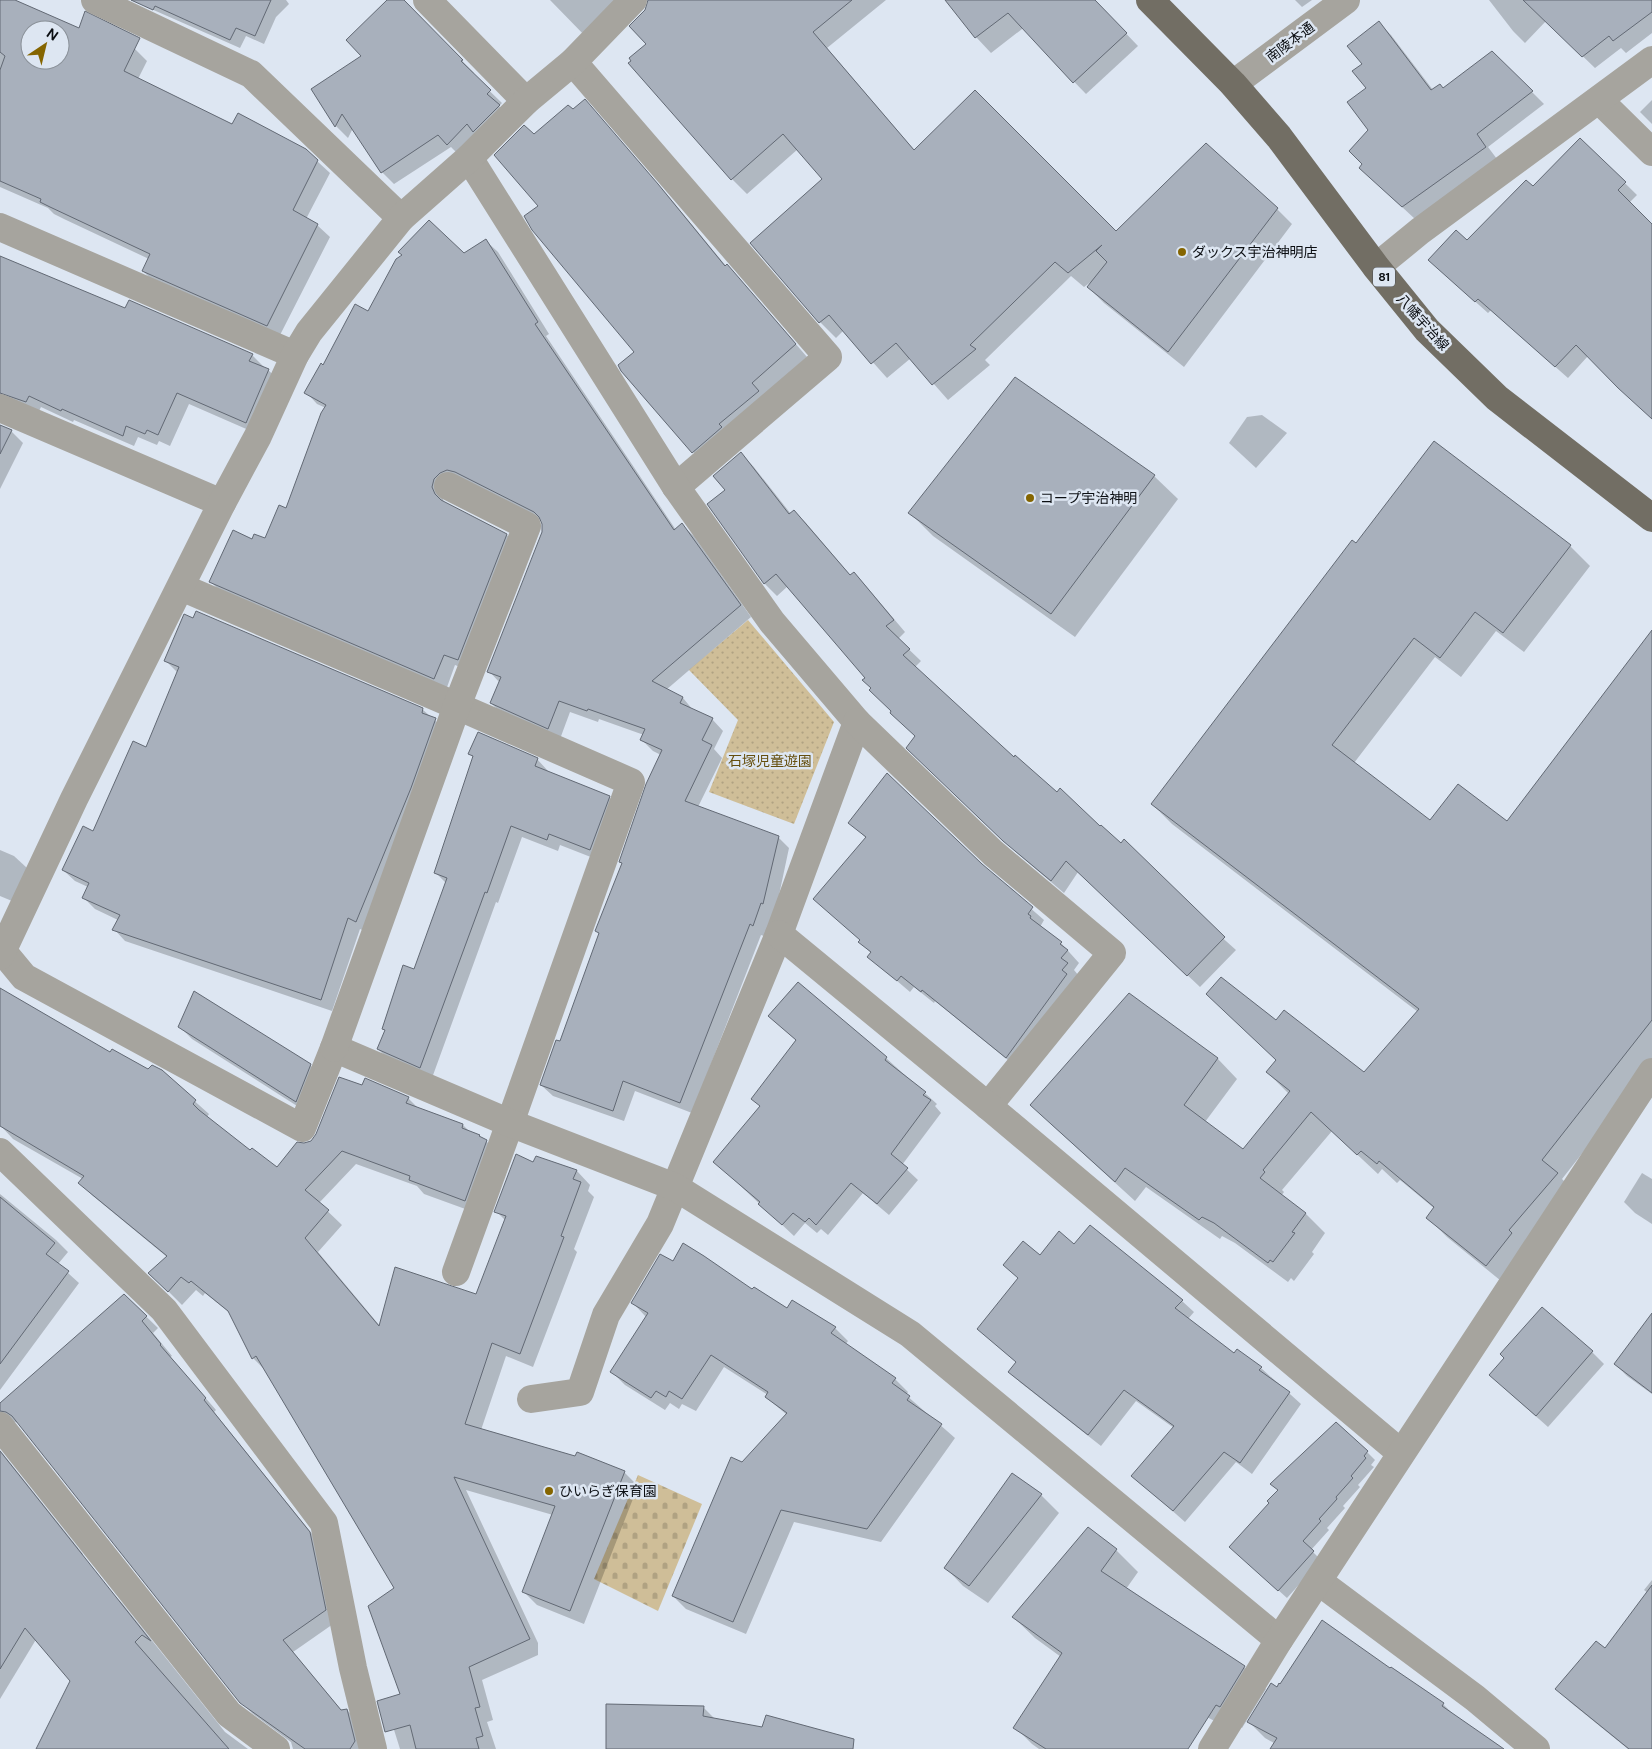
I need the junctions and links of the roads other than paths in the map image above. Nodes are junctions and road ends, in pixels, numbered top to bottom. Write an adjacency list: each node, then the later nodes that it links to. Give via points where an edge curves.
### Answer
1 (95, 0): 13 (street, via 251,74)
2 (427, 0): 10 (street)
3 (633, 0): 7 (street)
4 (1150, 0): 8 (main road, 八幡宇治線 / 81)
5 (1346, 0): 8 (street, 南陵本通)
6 (1652, 60): 9 (street)
7 (573, 62): 10 (street); 19 (street, via 828,357)
8 (1234, 84): 15 (main road, 八幡宇治線 / 81, via 1279,137)
9 (1599, 100): 11 (street); 15 (street)
10 (526, 102): 12 (street)
11 (1652, 152)
12 (468, 158): 13 (street); 19 (street)
13 (401, 218): 16 (street, via 309,332)
14 (0, 227): 16 (street)
15 (1376, 267): 21 (main road, 八幡宇治線 / 81, via 1427,330 1497,398)
16 (295, 355): 20 (street, via 258,436)
17 (0, 408): 20 (street)
18 (448, 486): 23 (street, via 527,526)
19 (676, 487): 24 (street, via 772,622)
20 (222, 503): 22 (street)
21 (1652, 518)
22 (181, 587): 23 (street); 26 (street)
23 (457, 706): 27 (street); 30 (street, via 631,782)
24 (857, 722): 25 (street); 29 (street, via 994,853 1112,953)
25 (779, 934): 29 (street); 32 (street)
26 (1, 951): 27 (street, via 24,978 302,1128)
27 (334, 1048): 30 (street)
28 (1652, 1072): 36 (street)
29 (988, 1106): 36 (street)
30 (510, 1123): 32 (street); 33 (street)
31 (0, 1152): 41 (street, via 164,1310 324,1523)
32 (675, 1187): 34 (street, via 660,1224 606,1315 580,1392); 38 (street, via 910,1334)
33 (456, 1272)
34 (531, 1398)
35 (0, 1426): 40 (street, via 229,1714)
36 (1401, 1453): 37 (street)
37 (1318, 1581): 38 (street); 42 (street, via 1475,1698)
38 (1279, 1640): 39 (street)
39 (1217, 1747)
40 (276, 1749)
41 (373, 1749)
42 (1536, 1749)

